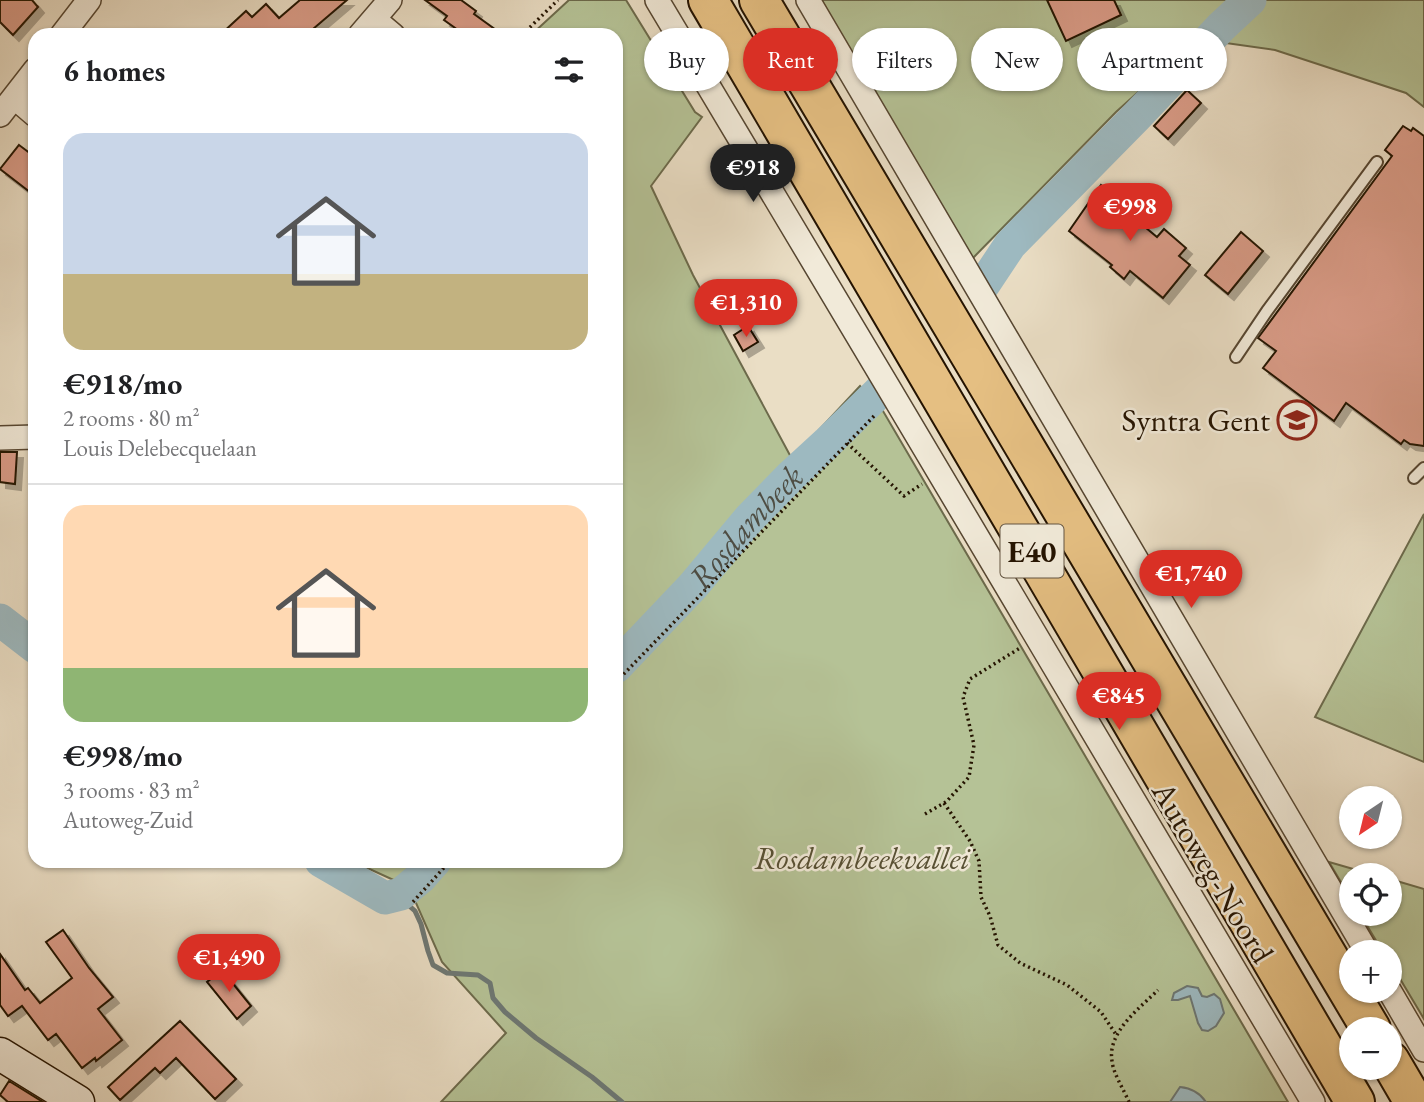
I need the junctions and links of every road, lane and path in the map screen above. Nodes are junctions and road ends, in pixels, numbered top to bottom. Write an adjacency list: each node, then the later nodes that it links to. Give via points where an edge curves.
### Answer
1 (89, 0): 9 (street)
2 (390, 0): 8 (street)
3 (558, 0): 10 (path)
4 (657, 0): 23 (street, Autoweg-Noord)
5 (708, 0): 40 (highway, E40)
6 (759, 0): 32 (highway, E40)
7 (808, 0): 29 (street)
8 (367, 27)
9 (67, 28)
10 (529, 28)
11 (28, 79): 12 (street)
12 (7, 106): 13 (street)
13 (28, 113)
14 (1377, 162): 15 (lane)
15 (1236, 357)
16 (875, 415): 19 (path)
17 (28, 437): 18 (street)
18 (0, 438)
19 (847, 443): 22 (path, via 905,496); 24 (path)
20 (1424, 468): 21 (lane)
21 (1414, 478)
22 (929, 479)
23 (1037, 637): 25 (path, via 970,679 963,697 974,745 969,777); 39 (street, Autoweg-Noord)
24 (623, 675)
25 (944, 803): 26 (path); 33 (path, via 979,862 981,897 998,945 1020,963 1067,985 1101,1012)
26 (925, 814)
27 (444, 868): 28 (path)
28 (413, 901)
29 (1360, 940)
30 (1158, 990): 33 (path)
31 (1397, 1003): 34 (street)
32 (1364, 1017)
33 (1117, 1036): 38 (path, via 1111,1062)
34 (1424, 1050)
35 (0, 1054): 37 (street)
36 (1401, 1080): 41 (highway)
37 (78, 1102)
38 (1129, 1102)
39 (1313, 1102)
40 (1355, 1102)
41 (1414, 1102)

